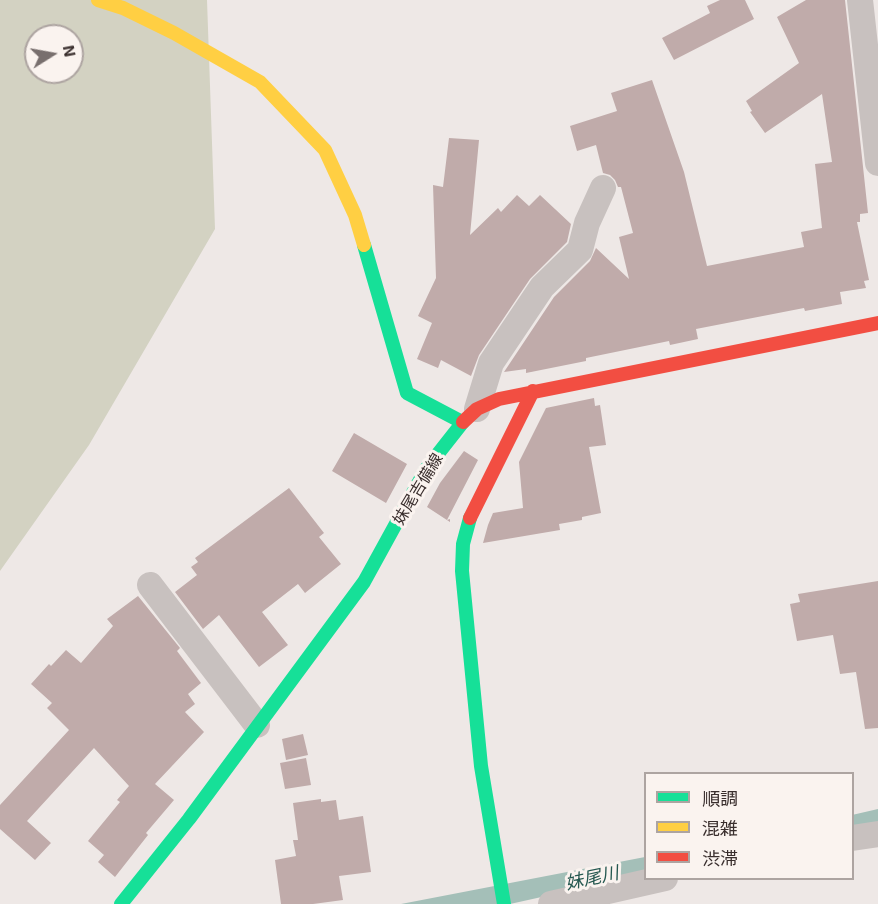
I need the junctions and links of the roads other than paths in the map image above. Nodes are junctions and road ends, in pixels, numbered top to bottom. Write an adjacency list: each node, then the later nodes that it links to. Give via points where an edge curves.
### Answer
1 (98, 0): 7 (street, via 174,33 260,82 325,150 355,215 407,393)
2 (860, 0): 3 (street)
3 (878, 162)
4 (603, 188): 7 (street, via 580,250 542,288 491,363)
5 (878, 323): 6 (street)
6 (533, 391): 7 (street, via 499,399); 14 (street, via 470,518 463,544 462,571 481,766)
7 (470, 415): 9 (street, 妹尾吉備線, via 426,469 364,582)
8 (150, 585): 9 (street)
9 (257, 725): 13 (street, 妹尾吉備線)
10 (878, 834): 11 (street)
11 (854, 838)
12 (659, 880): 15 (street)
13 (121, 904)
14 (504, 904)
15 (551, 904)

